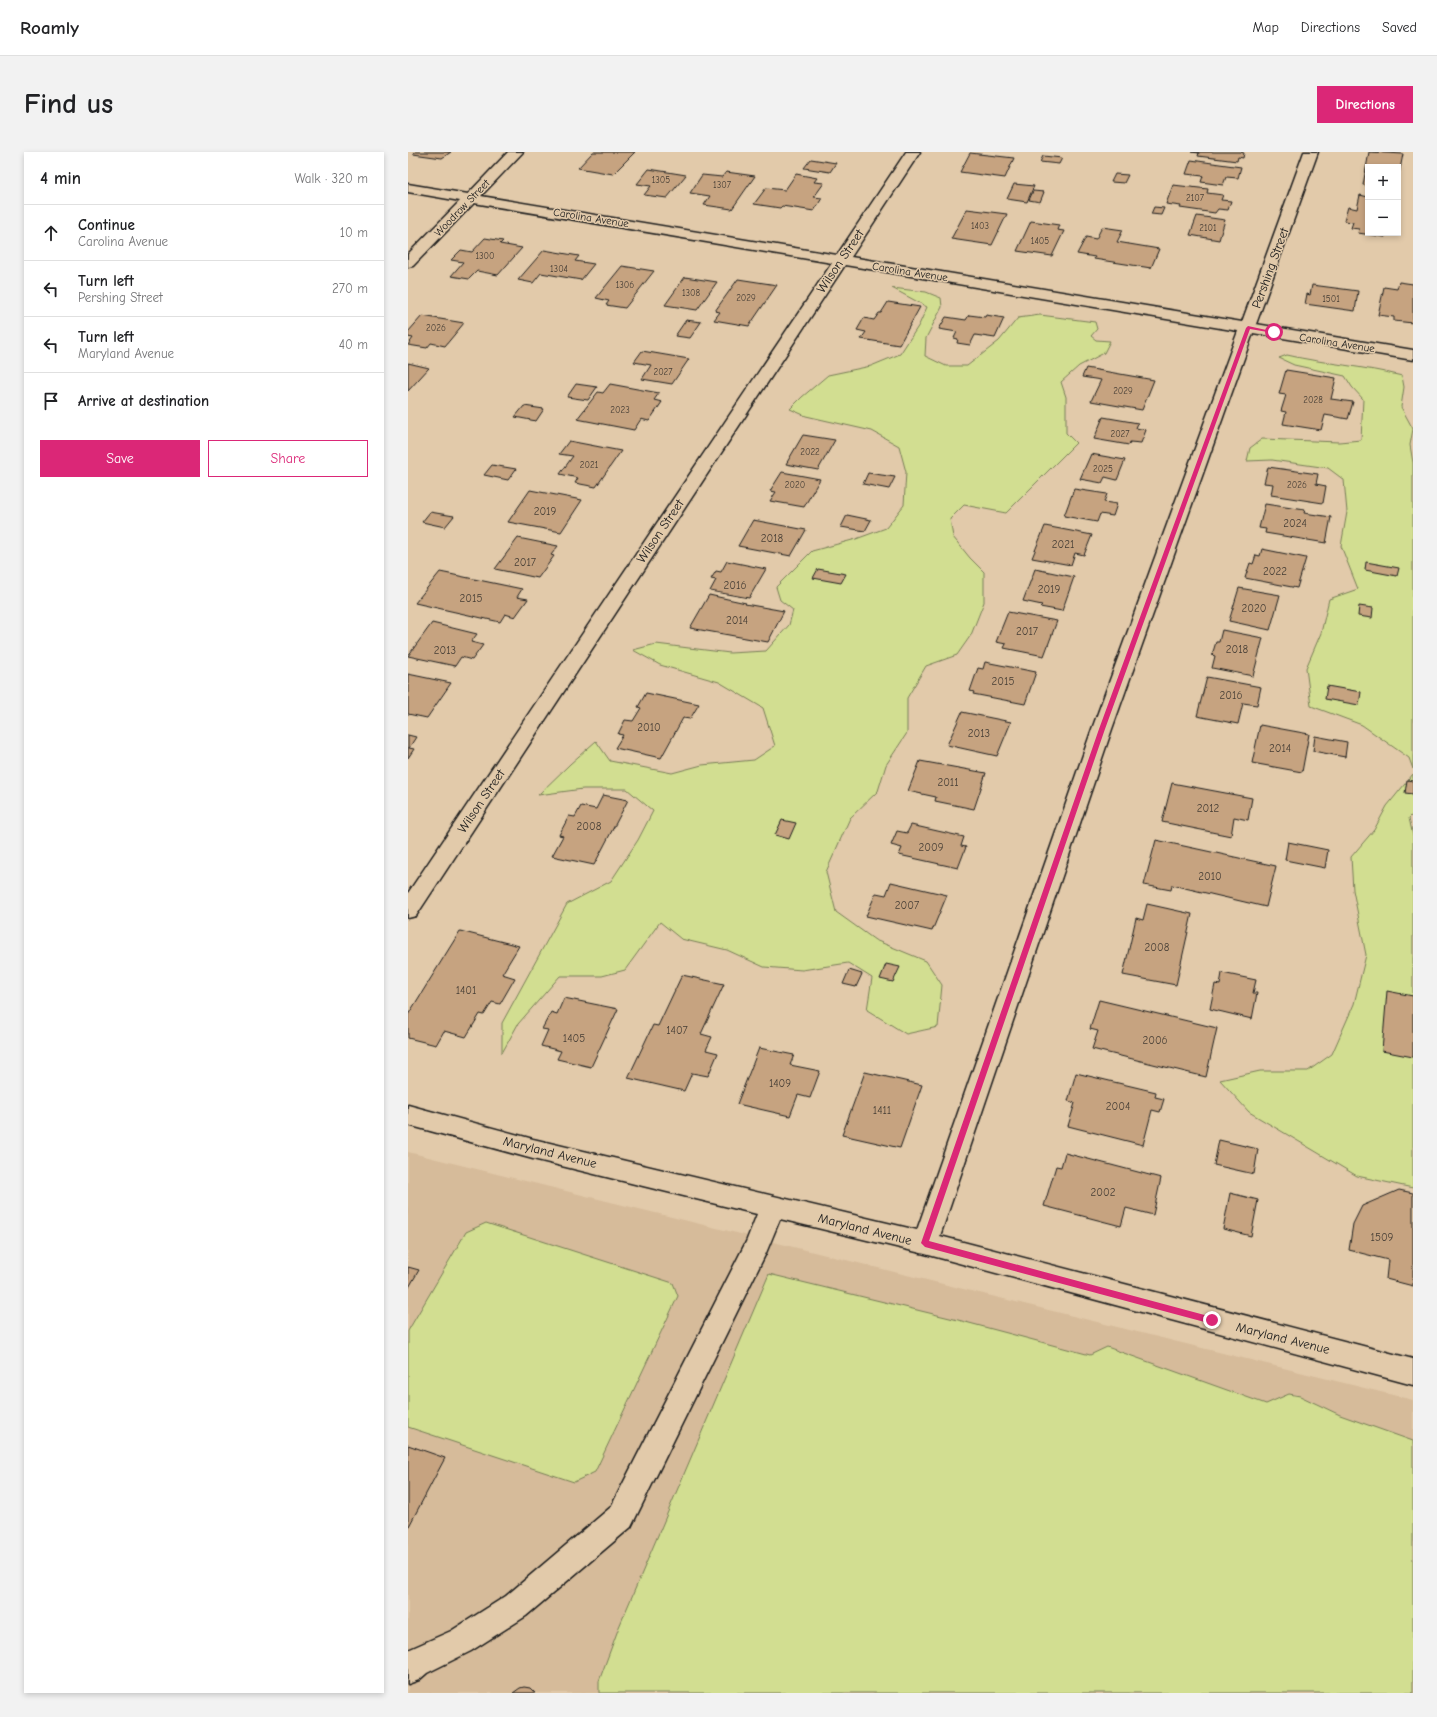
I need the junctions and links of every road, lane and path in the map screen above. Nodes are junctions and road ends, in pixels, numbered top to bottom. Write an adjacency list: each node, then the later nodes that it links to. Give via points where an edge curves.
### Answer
1 (516, 152): 5 (street, Woodrow Street)
2 (913, 152): 6 (street, Wilson Street)
3 (1311, 152): 8 (street, Pershing Street)
4 (408, 188): 5 (street, Carolina Avenue)
5 (471, 198): 6 (street, Carolina Avenue); 7 (street, Woodrow Street)
6 (841, 260): 8 (street, Carolina Avenue); 10 (street, Wilson Street)
7 (408, 263)
8 (1248, 328): 9 (street, Carolina Avenue); 13 (street, Pershing Street, via 1102,729)
9 (1413, 355)
10 (408, 910)
11 (408, 1115): 12 (street, Maryland Avenue, via 533,1149)
12 (773, 1206): 13 (street, Maryland Avenue); 15 (street, via 757,1245 621,1517 516,1606 461,1641 416,1662)
13 (925, 1243): 14 (street, Maryland Avenue)
14 (1413, 1372)
15 (408, 1669)

